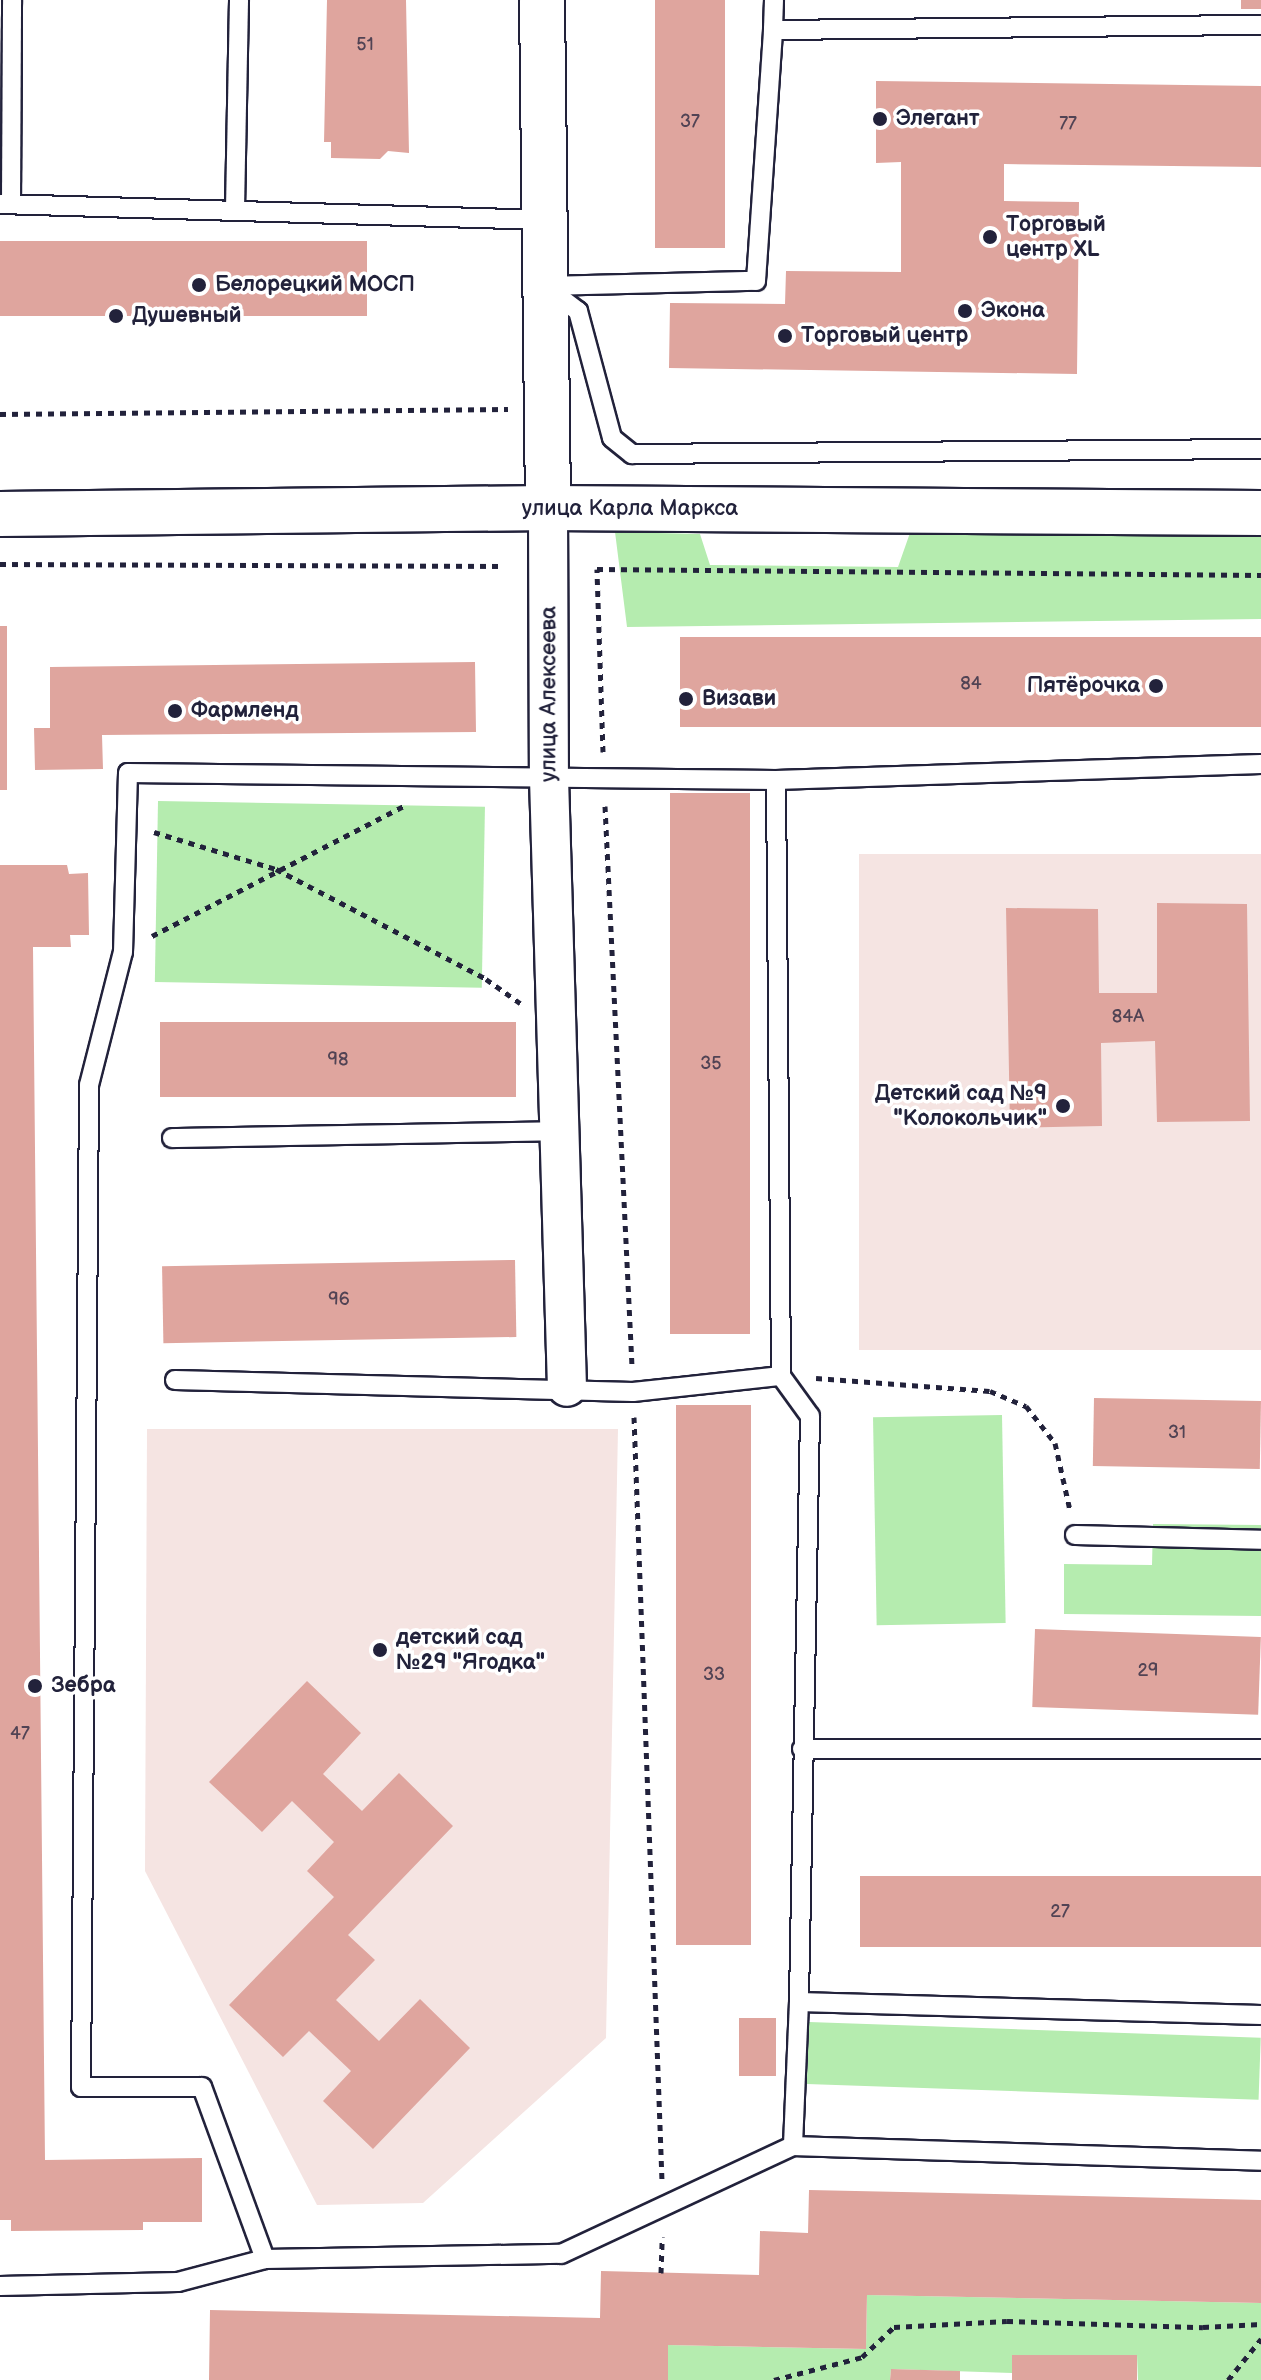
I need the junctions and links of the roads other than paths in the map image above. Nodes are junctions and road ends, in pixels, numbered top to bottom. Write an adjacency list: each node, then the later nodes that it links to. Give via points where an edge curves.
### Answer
1 (12, 0): 7 (lane)
2 (239, 0): 8 (lane)
3 (542, 0): 9 (main road, улица Алексеева)
4 (774, 0): 6 (lane)
5 (1261, 25): 6 (lane)
6 (773, 30): 10 (lane, via 756,281)
7 (6, 203): 8 (lane)
8 (235, 209): 9 (lane)
9 (544, 220): 10 (main road, улица Алексеева)
10 (544, 286): 11 (lane, via 578,311 612,438 632,454); 12 (main road, улица Алексеева)
11 (1261, 449)
12 (548, 508): 13 (main road, улица Карла Маркса); 14 (main road, улица Карла Маркса); 16 (street, улица Алексеева)
13 (1261, 513)
14 (0, 514)
15 (1261, 764): 17 (lane)
16 (549, 778): 17 (lane); 18 (street, улица Алексеева); 31 (lane, via 128,773 123,952 89,1085 81,2087 202,2087)
17 (776, 780): 20 (lane)
18 (559, 1131): 19 (lane); 22 (street, улица Алексеева)
19 (172, 1138)
20 (781, 1376): 22 (lane, via 633,1392); 25 (lane, via 810,1416)
21 (175, 1380): 22 (lane)
22 (567, 1387)
23 (1075, 1535): 24 (lane)
24 (1261, 1540)
25 (802, 1749): 26 (lane); 27 (lane)
26 (1261, 1749)
27 (799, 2002): 28 (lane); 29 (lane)
28 (1261, 2015)
29 (793, 2146): 30 (lane); 31 (lane, via 561,2254)
30 (1261, 2161)
31 (265, 2259): 32 (lane, via 178,2282)
32 (0, 2286)

